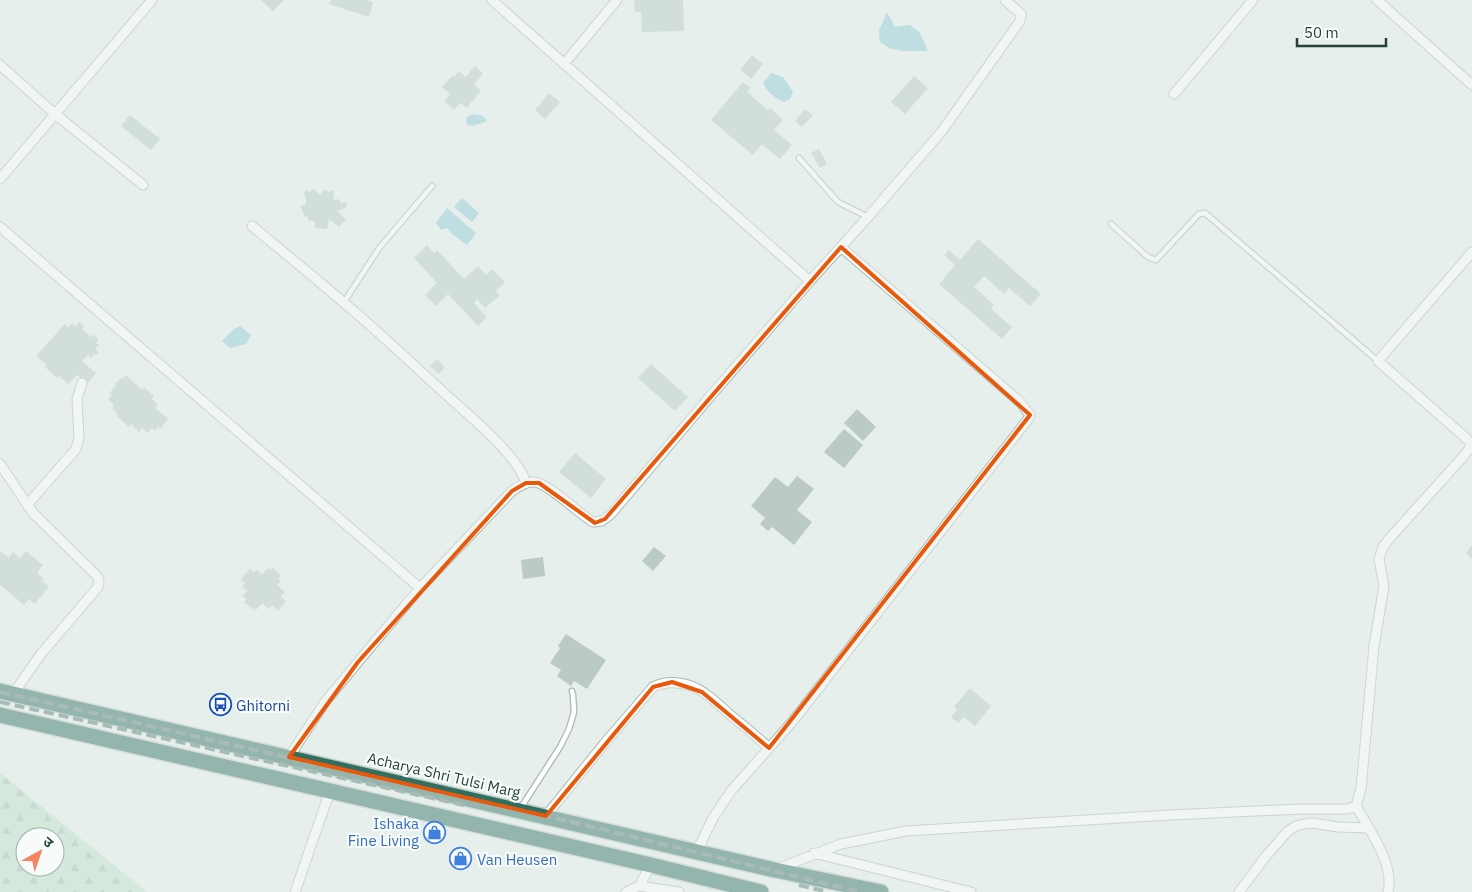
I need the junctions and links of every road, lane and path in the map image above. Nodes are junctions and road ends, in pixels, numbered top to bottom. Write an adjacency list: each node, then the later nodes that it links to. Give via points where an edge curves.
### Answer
1 (152, 0): 11 (street)
2 (492, 0): 7 (street)
3 (617, 0): 7 (street)
4 (1005, 0): 16 (street, via 1021,14 1020,21 942,131)
5 (1253, 0): 10 (street)
6 (1377, 0): 9 (street)
7 (564, 64): 22 (street)
8 (0, 65): 11 (street)
9 (1472, 85)
10 (1174, 94)
11 (55, 114): 13 (street); 14 (street)
12 (799, 158): 16 (lane, via 838,202)
13 (0, 179)
14 (143, 185)
15 (432, 186): 23 (lane, via 377,251)
16 (868, 217): 20 (street)
17 (1111, 224): 24 (lane, via 1148,257 1156,260 1199,214 1205,213)
18 (252, 226): 23 (street)
19 (0, 227): 30 (street)
20 (841, 247): 22 (street); 34 (street, via 1020,402 1030,418)
21 (1472, 252): 24 (street)
22 (810, 282): 28 (street, via 605,519 593,522 546,487 534,482)
23 (344, 302): 28 (street, via 499,445 517,464)
24 (1378, 361): 26 (street)
25 (82, 384): 29 (street, via 77,399 79,438 76,449)
26 (1471, 440): 37 (street, via 1469,449 1388,539 1379,558 1384,586 1374,646 1361,789)
27 (0, 464): 29 (street)
28 (526, 483): 30 (street, via 512,491)
29 (27, 505): 32 (street, via 98,576 99,581 98,588)
30 (420, 588): 35 (street, via 330,696)
31 (572, 691): 38 (lane, via 574,712 569,728 560,748)
32 (6, 692): 35 (highway, Acharya Shri Tulsi Marg)
33 (0, 715): 36 (highway)
34 (770, 748): 39 (street, via 702,692 672,682 660,684 653,687); 42 (street, via 724,801)
35 (289, 757): 38 (highway, Acharya Shri Tulsi Marg)
36 (330, 791): 44 (highway); 47 (street)
37 (1356, 806): 40 (street); 43 (street, via 1348,810 1170,815 906,832 841,844)
38 (519, 810): 39 (highway, Acharya Shri Tulsi Marg)
39 (546, 816): 41 (highway, Acharya Shri Tulsi Marg)
40 (1368, 828): 53 (street, via 1313,823 1296,826 1266,856); 54 (street, via 1389,872)
41 (653, 841): 42 (highway, Acharya Shri Tulsi Marg); 44 (highway)
42 (697, 851): 45 (highway, Acharya Shri Tulsi Marg)
43 (814, 853): 45 (street); 52 (street)
44 (651, 865): 46 (street); 50 (highway)
45 (775, 870): 51 (highway, Acharya Shri Tulsi Marg)
46 (640, 886): 48 (street); 49 (street)
47 (295, 892)
48 (626, 892)
49 (679, 892)
50 (761, 892)
51 (881, 892)
52 (972, 892)
53 (1240, 892)
54 (1388, 892)

